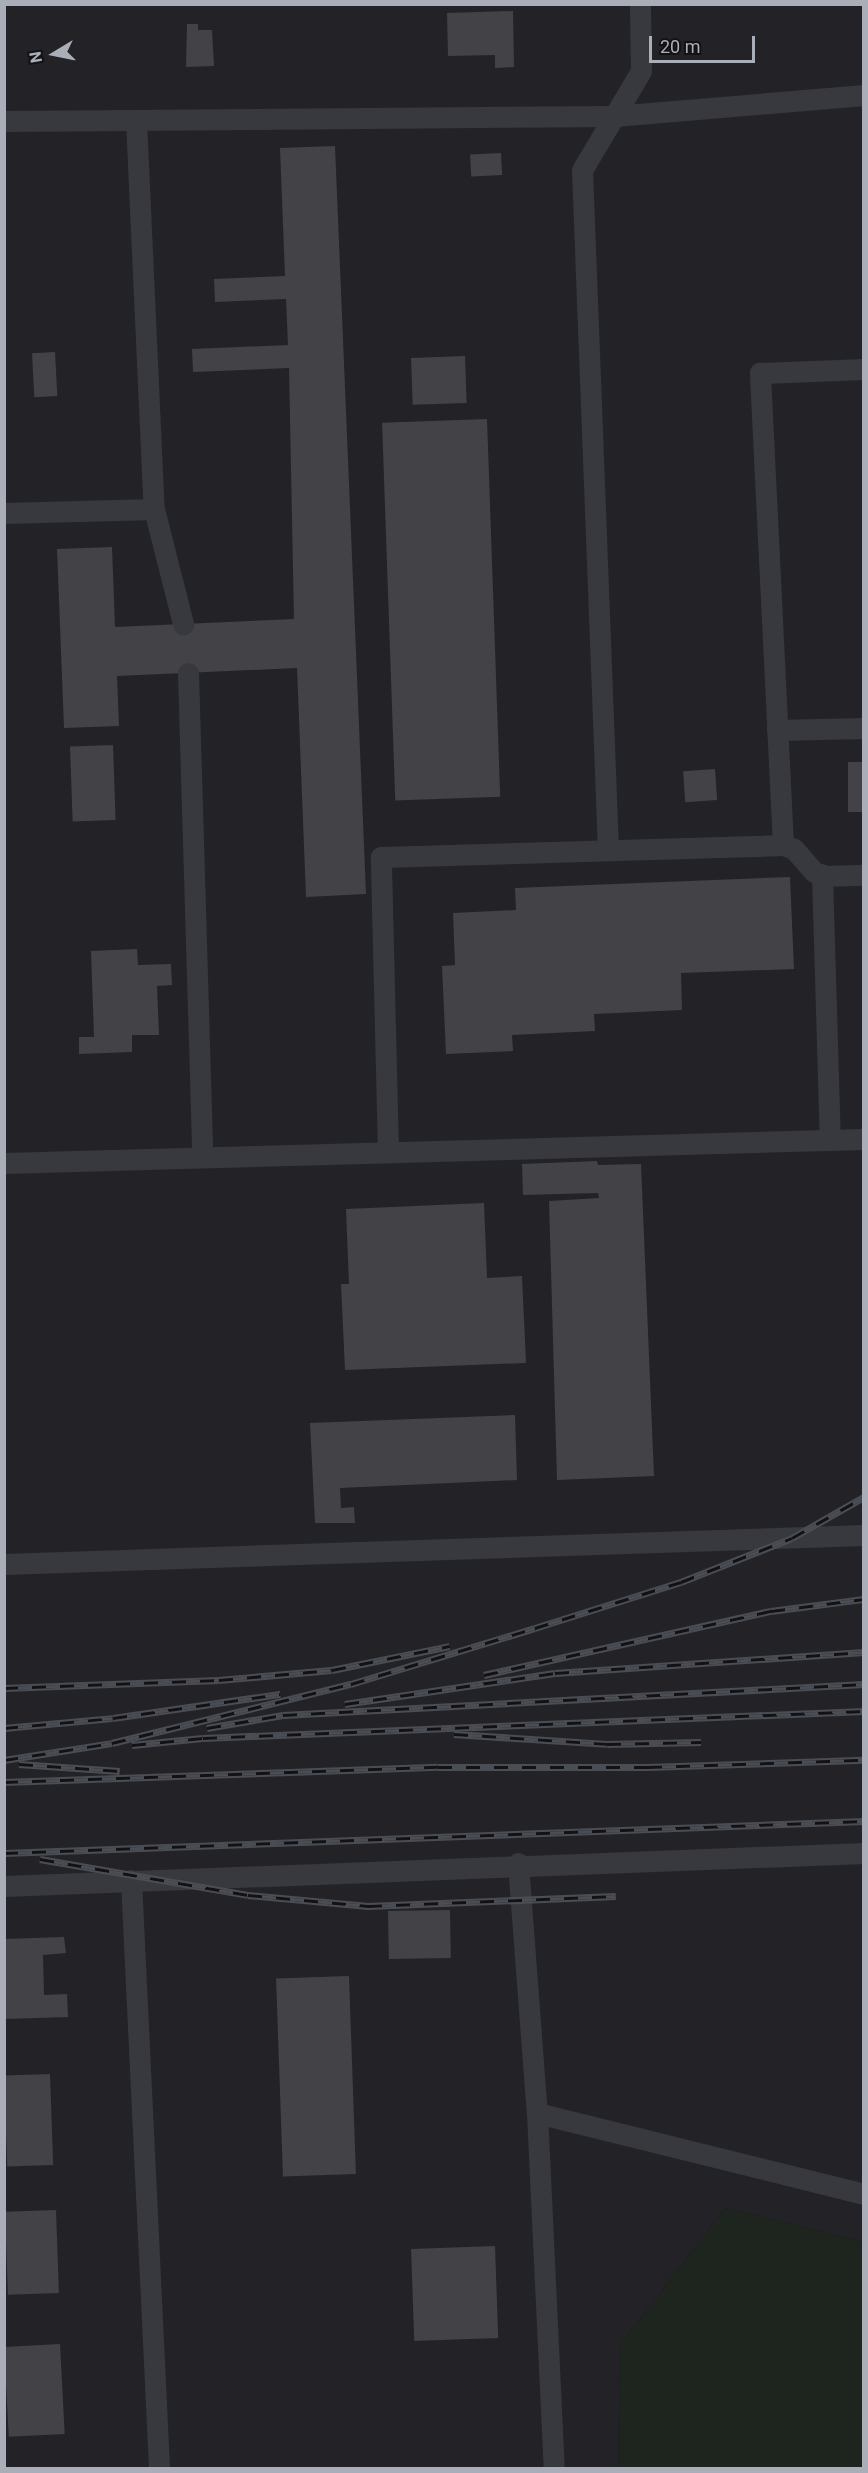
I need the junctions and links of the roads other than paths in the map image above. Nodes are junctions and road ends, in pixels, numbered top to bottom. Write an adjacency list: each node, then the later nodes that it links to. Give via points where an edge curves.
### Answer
1 (640, 4): 3 (lane, via 641,71)
2 (864, 95): 3 (lane)
3 (614, 116): 4 (lane); 14 (lane, via 582,170)
4 (136, 120): 5 (lane); 7 (lane)
5 (4, 121)
6 (864, 369): 12 (lane, via 760,373)
7 (154, 509): 8 (lane); 9 (lane)
8 (4, 513)
9 (183, 624)
10 (188, 673): 20 (lane)
11 (864, 728): 12 (lane)
12 (777, 730): 13 (lane)
13 (783, 845): 14 (lane); 15 (lane, via 794,849)
14 (608, 850): 19 (lane, via 381,856)
15 (822, 875): 16 (lane); 18 (lane)
16 (864, 875)
17 (864, 1139): 18 (lane)
18 (830, 1140): 19 (lane)
19 (388, 1152): 20 (lane)
20 (202, 1157): 21 (lane)
21 (4, 1163)
22 (864, 1536): 23 (lane)
23 (4, 1564)
24 (864, 1853): 25 (lane)
25 (518, 1863): 26 (lane); 28 (lane)
26 (131, 1880): 27 (lane); 30 (lane)
27 (4, 1886)
28 (537, 2113): 29 (lane); 31 (lane)
29 (864, 2194)
30 (159, 2469)
31 (554, 2469)

